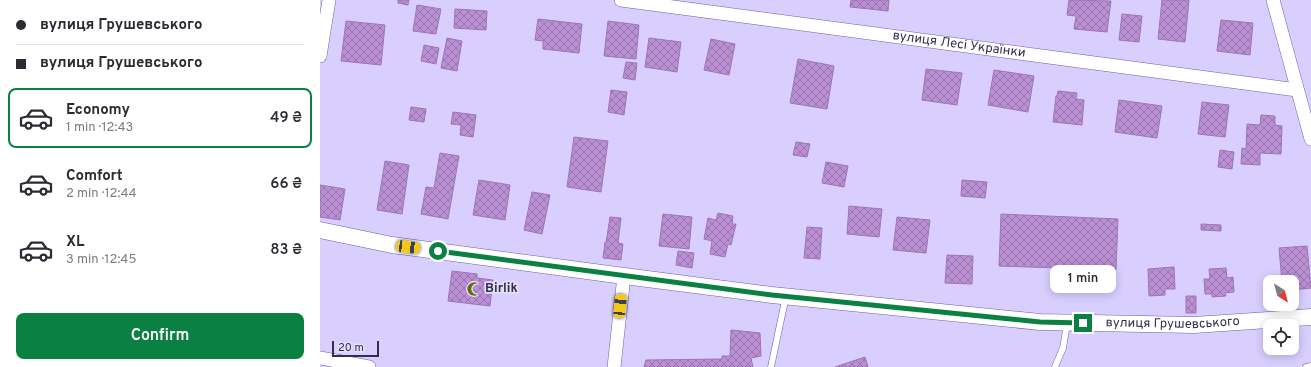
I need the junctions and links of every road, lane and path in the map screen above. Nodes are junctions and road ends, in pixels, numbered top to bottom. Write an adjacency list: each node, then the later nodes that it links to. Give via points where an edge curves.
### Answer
1 (329, 0): 4 (street)
2 (621, 0): 5 (street, вулиця Лесі Українки)
3 (1273, 0): 5 (street)
4 (320, 56)
5 (1297, 90): 6 (street)
6 (1311, 139)
7 (320, 230): 8 (street, вулиця Грушевського, via 392,245)
8 (624, 276): 9 (street, вулиця Грушевського); 15 (street)
9 (786, 296): 11 (street, вулиця Грушевського); 16 (lane)
10 (1311, 317): 11 (street, вулиця Грушевського, via 1194,325)
11 (1067, 323): 17 (lane, via 1063,348)
12 (320, 358): 14 (street)
13 (1311, 366): 18 (lane)
14 (369, 367)
15 (614, 367)
16 (771, 367)
17 (1055, 367)
18 (1306, 367)

